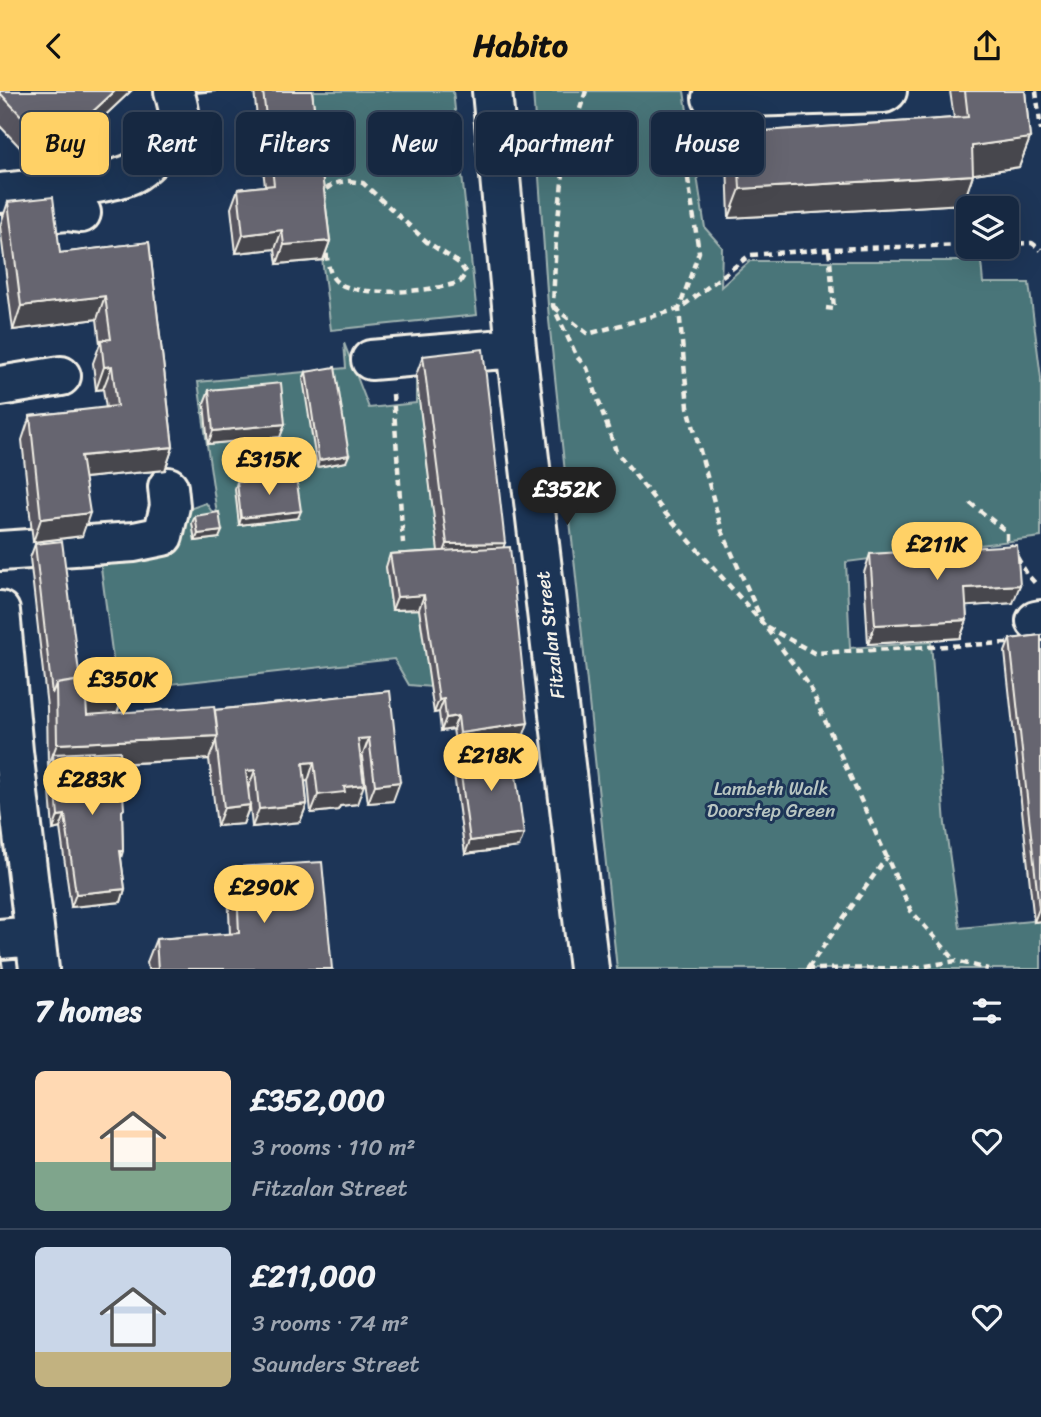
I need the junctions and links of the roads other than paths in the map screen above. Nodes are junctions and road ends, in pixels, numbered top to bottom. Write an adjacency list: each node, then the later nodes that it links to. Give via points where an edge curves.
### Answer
1 (174, 91): 5 (street, via 181,114 176,136 131,174)
2 (492, 91): 8 (street, Fitzalan Street)
3 (887, 91): 4 (street)
4 (695, 105)
5 (0, 193)
6 (81, 213): 7 (street)
7 (0, 218)
8 (516, 348): 9 (street); 17 (street, Fitzalan Street)
9 (381, 359)
10 (61, 376): 11 (street)
11 (0, 386)
12 (169, 487): 13 (street, via 163,536)
13 (0, 551)
14 (0, 611): 15 (street)
15 (6, 747): 16 (street, via 26,852)
16 (24, 948)
17 (589, 969)

